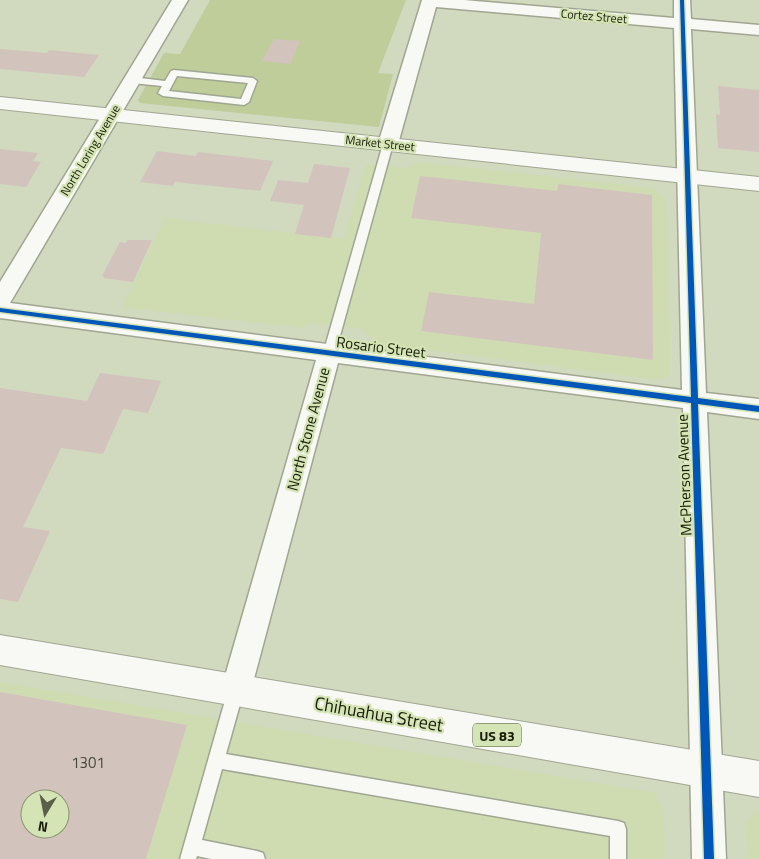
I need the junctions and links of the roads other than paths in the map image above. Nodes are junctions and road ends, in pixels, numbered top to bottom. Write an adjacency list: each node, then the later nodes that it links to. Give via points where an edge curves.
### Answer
1 (180, 0): 5 (street, North Loring Avenue)
2 (430, 1): 3 (street, Cortez Street); 9 (street, North Stone Avenue)
3 (682, 11): 4 (street, Cortez Street); 10 (street, McPherson Avenue)
4 (759, 30)
5 (132, 80): 6 (lane); 8 (street, North Loring Avenue)
6 (169, 84): 6 (lane, via 174,73 253,81 244,102 163,93)
7 (0, 103): 8 (street, Market Street)
8 (112, 115): 9 (street, Market Street); 12 (street, North Loring Avenue)
9 (388, 144): 10 (street, Market Street); 14 (lane, North Stone Avenue)
10 (688, 176): 11 (street, Market Street); 15 (street, McPherson Avenue)
11 (759, 184)
12 (0, 301)
13 (0, 310): 14 (street, Rosario Street)
14 (329, 354): 15 (street, Rosario Street); 18 (street, North Stone Avenue)
15 (696, 401): 16 (street, Rosario Street); 20 (street, McPherson Avenue)
16 (759, 409)
17 (0, 650): 18 (street, Chihuahua Street / US 83)
18 (236, 690): 19 (lane, North Stone Avenue); 20 (street, Chihuahua Street / US 83)
19 (216, 760): 22 (lane, North Stone Avenue); 24 (lane, via 618,830)
20 (705, 770): 21 (street, Chihuahua Street / US 83); 25 (street, McPherson Avenue)
21 (759, 779)
22 (190, 853): 23 (lane)
23 (257, 859)
24 (618, 859)
25 (709, 859)

